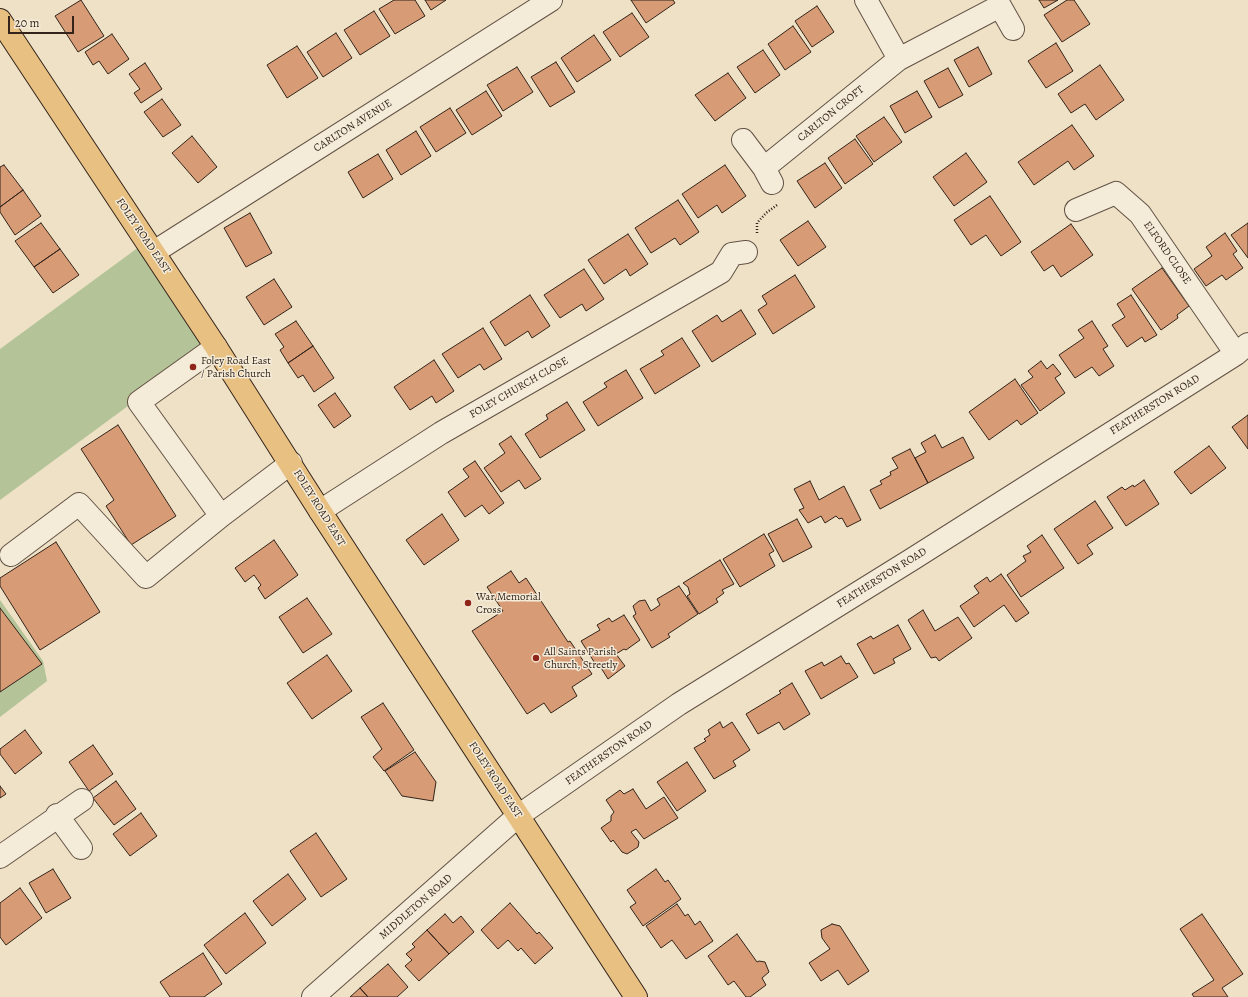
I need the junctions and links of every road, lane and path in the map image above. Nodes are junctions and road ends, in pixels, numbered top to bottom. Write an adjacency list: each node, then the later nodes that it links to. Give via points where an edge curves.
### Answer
1 (552, 0): 10 (street, CARLTON AVENUE)
2 (866, 0): 6 (street)
3 (998, 3): 5 (street, CARLTON CROFT); 6 (street, CARLTON CROFT)
4 (0, 20): 10 (main road, FOLEY ROAD EAST)
5 (1013, 29)
6 (899, 59): 8 (street, CARLTON CROFT)
7 (743, 140): 8 (street)
8 (768, 175): 11 (path, via 777,205 757,223 757,236)
9 (1076, 210): 13 (street, ELFORD CLOSE, via 1116,193 1140,214)
10 (154, 252): 12 (main road, FOLEY ROAD EAST)
11 (746, 252): 15 (street, FOLEY CHURCH CLOSE, via 732,254 729,277 441,433)
12 (216, 347): 14 (main road, FOLEY ROAD EAST); 16 (street, via 139,402)
13 (1242, 349): 20 (street, FEATHERSTON ROAD, via 679,704)
14 (291, 463): 15 (main road, FOLEY ROAD EAST); 16 (street)
15 (320, 511): 20 (main road, FOLEY ROAD EAST)
16 (221, 516): 17 (street, via 146,577 79,504)
17 (11, 555)
18 (82, 800): 19 (street)
19 (57, 815): 21 (street); 22 (street)
20 (518, 816): 23 (street, MIDDLETON ROAD); 24 (main road, FOLEY ROAD EAST)
21 (81, 848)
22 (0, 857)
23 (314, 997)
24 (636, 997)

